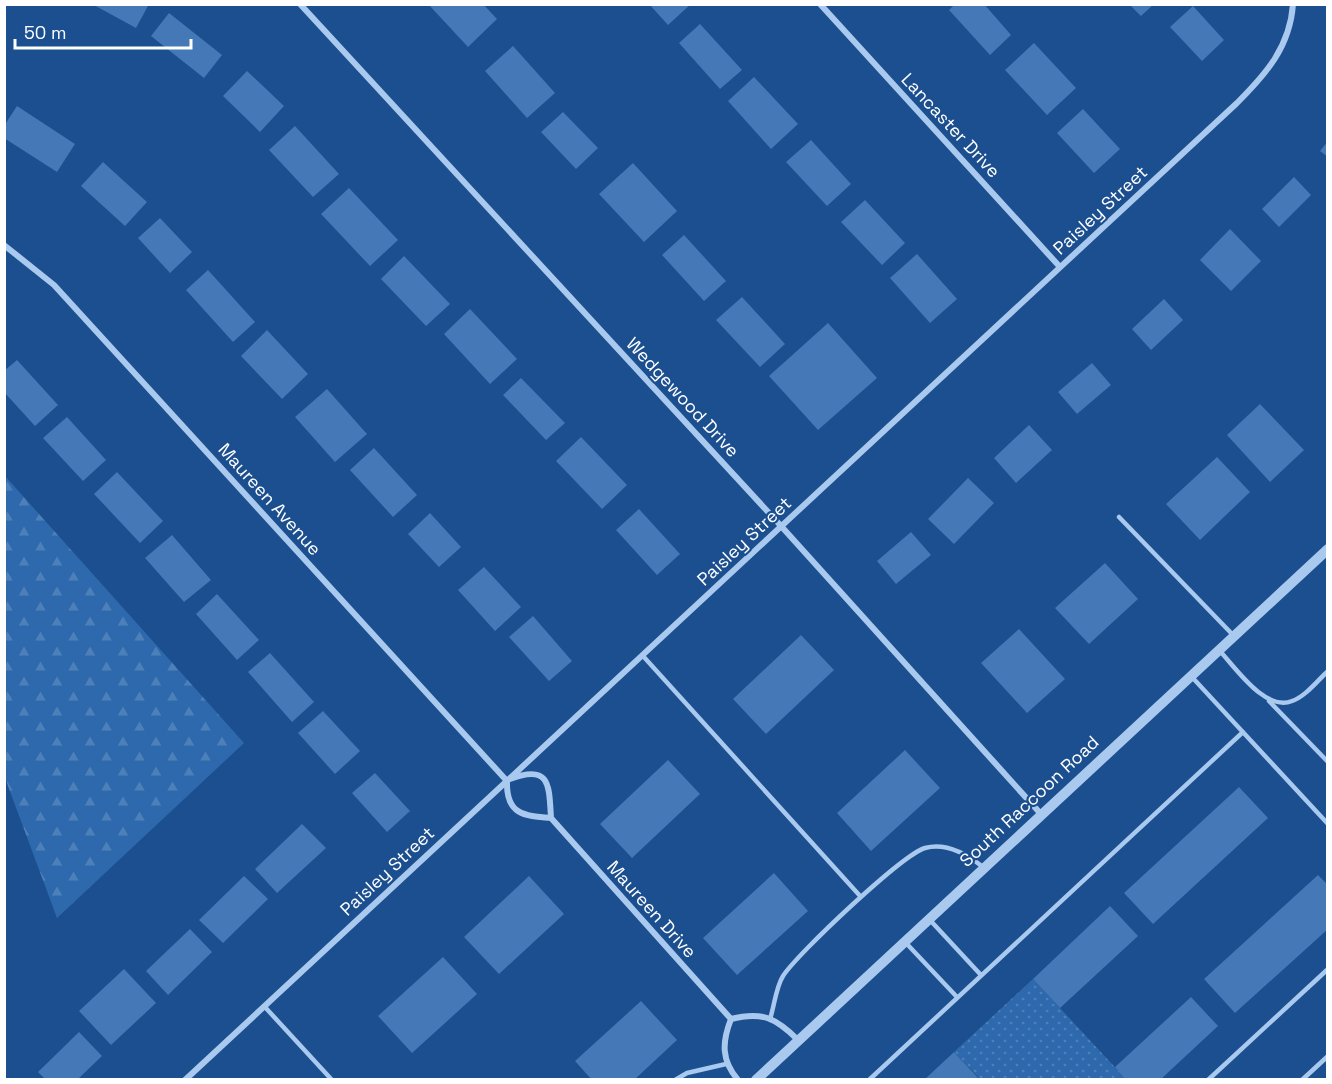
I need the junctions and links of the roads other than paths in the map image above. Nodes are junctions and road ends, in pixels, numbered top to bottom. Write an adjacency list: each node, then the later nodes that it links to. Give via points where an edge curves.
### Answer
1 (300, 4): 7 (street, Wedgewood Drive)
2 (820, 4): 5 (street, Lancaster Drive)
3 (1293, 5): 5 (street, Paisley Street, via 1288,34 1264,75)
4 (4, 244): 17 (street, Maureen Avenue, via 54,285)
5 (1060, 267): 7 (street, Paisley Street)
6 (1119, 518): 9 (lane)
7 (781, 526): 11 (street, Paisley Street); 18 (street, Wedgewood Drive)
8 (1328, 549): 9 (street, South Raccoon Road)
9 (1233, 635): 10 (street, South Raccoon Road)
10 (1218, 648): 13 (street, South Raccoon Road); 14 (lane)
11 (643, 656): 17 (street, Paisley Street); 22 (lane)
12 (1328, 671): 14 (lane, via 1289,702)
13 (1190, 675): 15 (lane); 18 (street, South Raccoon Road)
14 (1267, 698): 16 (lane)
15 (1243, 732): 20 (lane); 26 (lane)
16 (1328, 762)
17 (507, 781): 19 (street, via 506,794 516,810 527,817); 19 (street, via 537,773 549,789); 28 (street, Paisley Street)
18 (1040, 813): 21 (street, South Raccoon Road)
19 (551, 818): 29 (street, Maureen Drive)
20 (1328, 825)
21 (983, 867): 22 (lane, via 965,853 926,847 909,855); 23 (street, South Raccoon Road)
22 (861, 897): 30 (lane, via 782,977)
23 (928, 918): 24 (street, South Raccoon Road); 26 (lane)
24 (904, 940): 27 (lane); 31 (street, South Raccoon Road)
25 (1328, 969): 40 (lane)
26 (980, 974): 27 (lane)
27 (956, 996): 39 (lane)
28 (264, 1006): 34 (street, Paisley Street); 35 (lane)
29 (731, 1019): 30 (street, via 750,1014); 33 (street, via 725,1035)
30 (770, 1019): 31 (street)
31 (798, 1040): 38 (street, South Raccoon Road)
32 (1328, 1056): 41 (lane)
33 (726, 1064): 36 (lane, via 687,1073); 37 (street)
34 (185, 1080)
35 (332, 1080)
36 (675, 1080)
37 (738, 1080)
38 (756, 1080)
39 (869, 1080)
40 (1208, 1080)
41 (1302, 1080)

